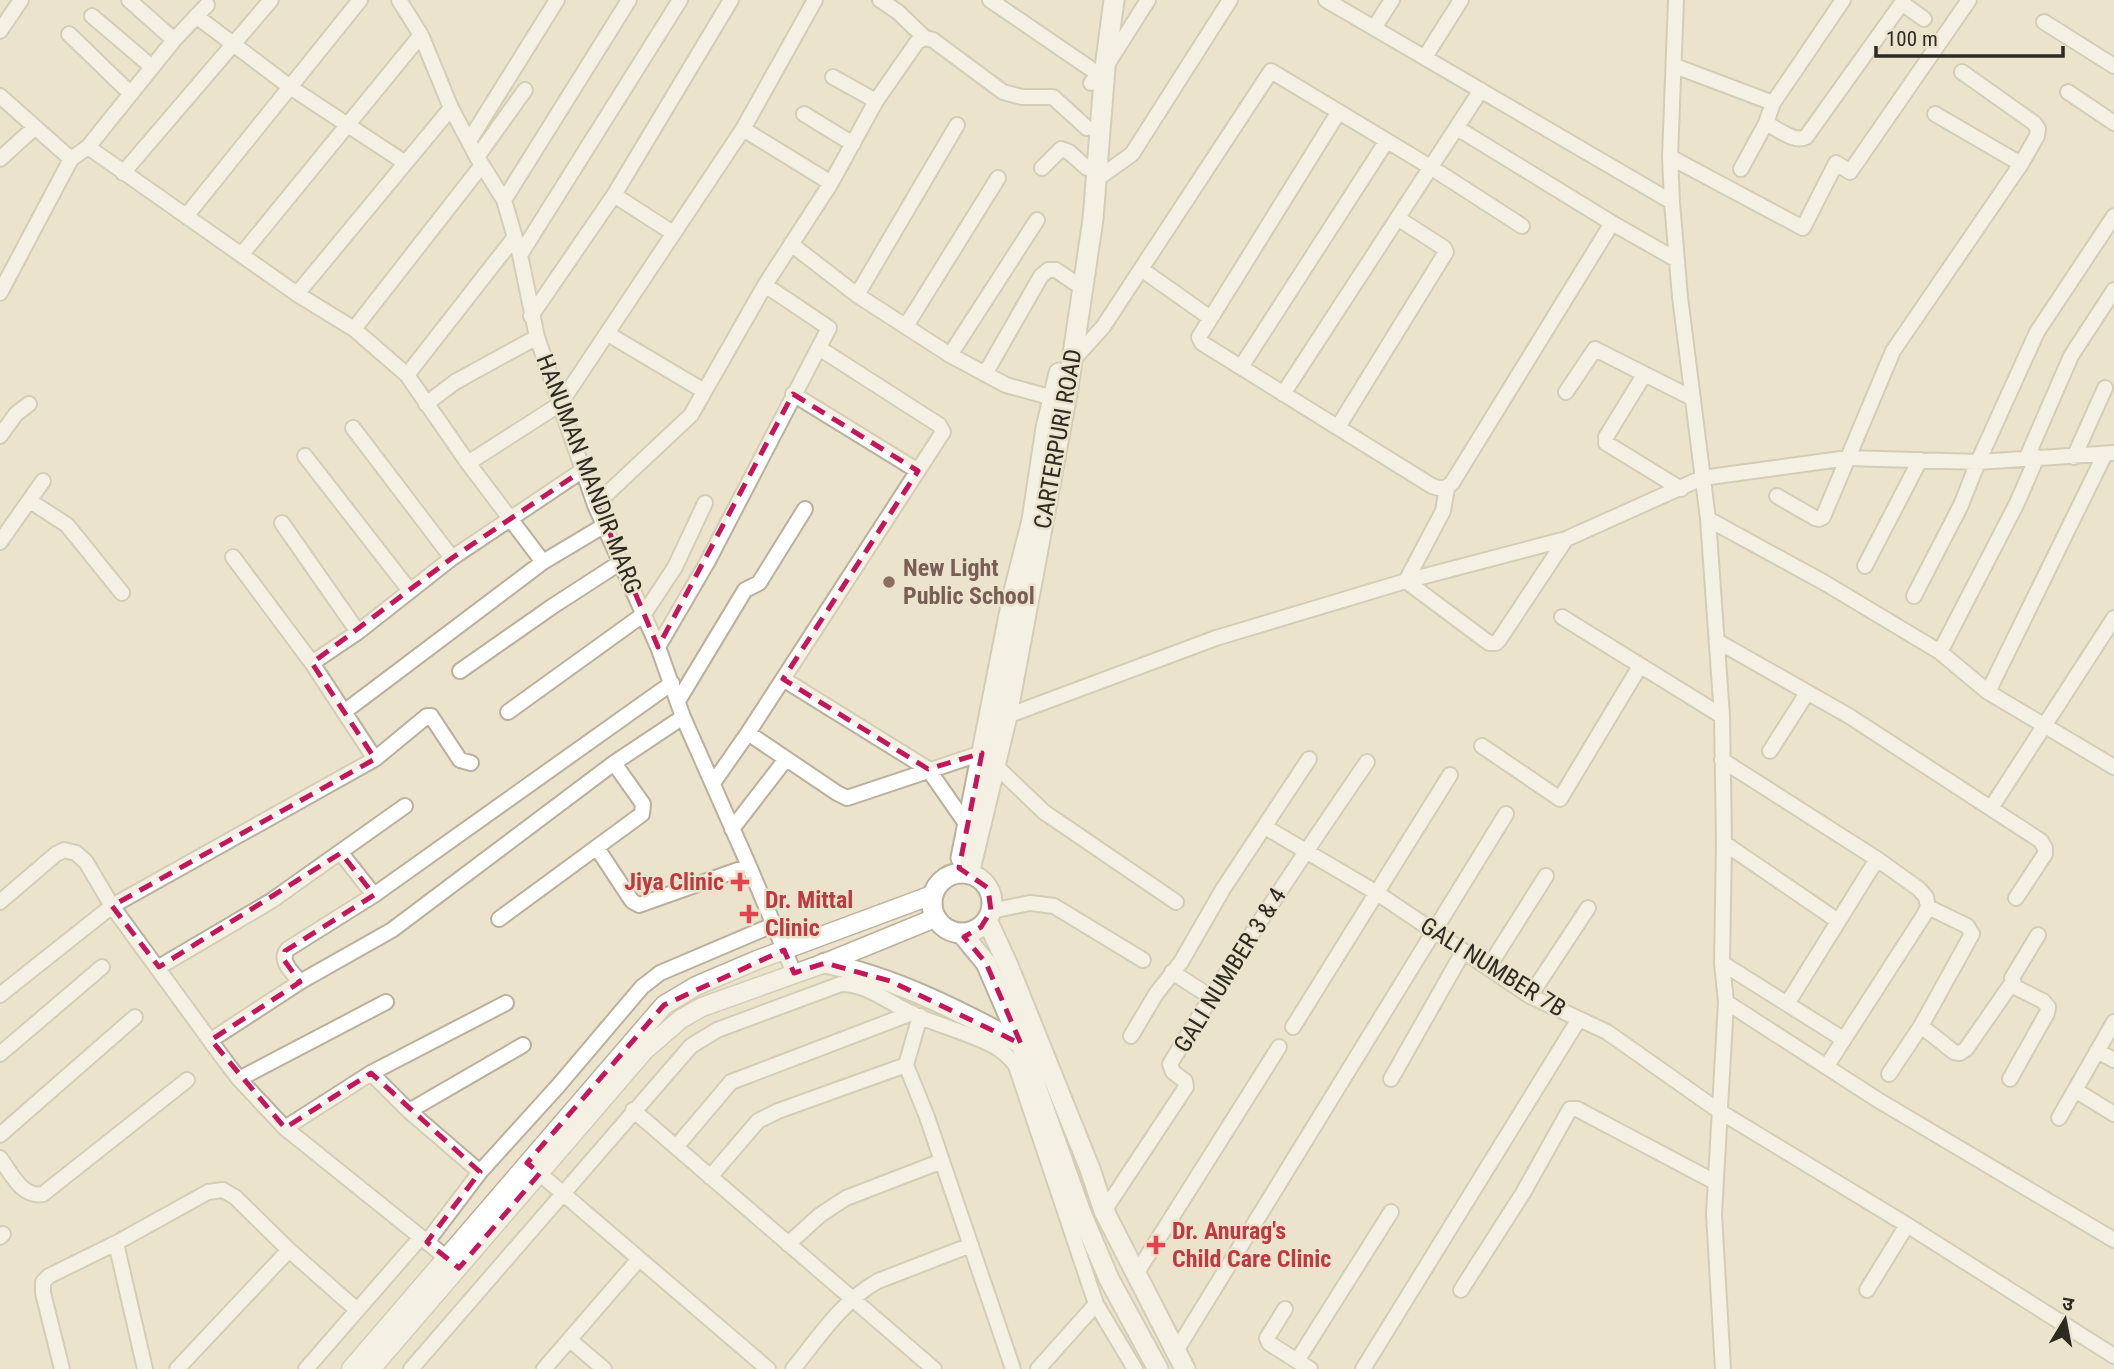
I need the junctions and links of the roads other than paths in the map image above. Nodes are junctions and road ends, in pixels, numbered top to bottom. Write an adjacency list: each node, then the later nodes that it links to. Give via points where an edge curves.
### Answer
1 (21, 0): 31 (street)
2 (271, 0): 36 (street)
3 (360, 0): 44 (street)
4 (399, 0): 33 (street, HANUMAN MANDIR MARG)
5 (557, 0): 64 (street)
6 (629, 0): 82 (street)
7 (680, 0): 94 (street)
8 (731, 0): 81 (street)
9 (815, 0): 63 (street)
10 (880, 0): 34 (street)
11 (990, 0): 42 (street)
12 (1101, 0): 42 (main road, CARTERPURI ROAD)
13 (1114, 0): 42 (main road, CARTERPURI ROAD)
14 (1148, 0): 42 (street)
15 (1230, 0): 78 (street, via 1132,154)
16 (1326, 0): 24 (street)
17 (1392, 0): 30 (street)
18 (1461, 0): 37 (street)
19 (1676, 0): 38 (street)
20 (1843, 0): 51 (street)
21 (1969, 0): 68 (street, via 1850,172 1836,163 1802,228)
22 (133, 1): 35 (street)
23 (1903, 1): 28 (street); 56 (street, via 1806,137 1796,139)
24 (1343, 4): 30 (street)
25 (207, 5): 27 (street)
26 (92, 16): 40 (street)
27 (196, 16): 35 (street); 36 (street)
28 (1924, 19)
29 (2044, 22): 39 (street)
30 (1374, 28): 37 (street)
31 (0, 31)
32 (69, 34): 48 (street)
33 (421, 35): 52 (street, HANUMAN MANDIR MARG); 59 (street)
34 (925, 38): 50 (street, via 910,49); 61 (street, via 1003,92 1053,97)
35 (174, 40): 40 (street)
36 (235, 43): 44 (street); 77 (street)
37 (1425, 57): 46 (street)
38 (1675, 66): 51 (street); 68 (street)
39 (2114, 66)
40 (152, 68): 48 (street)
41 (1962, 72): 73 (street, via 2038,129)
42 (1096, 74): 61 (main road, CARTERPURI ROAD); 78 (main road, CARTERPURI ROAD)
43 (833, 77): 50 (street)
44 (290, 87): 59 (street); 84 (street)
45 (524, 90): 71 (street)
46 (1481, 90): 62 (street); 83 (street)
47 (2068, 92): 57 (street)
48 (131, 93): 67 (street)
49 (0, 96): 60 (street)
50 (876, 102): 66 (street)
51 (1773, 103): 56 (street)
52 (451, 108): 64 (street, HANUMAN MANDIR MARG); 72 (street)
53 (1338, 113): 65 (street); 96 (street, via 1274,71 1268,73); 104 (street)
54 (804, 114): 66 (street)
55 (1935, 114): 73 (street)
56 (1766, 123): 76 (street)
57 (2114, 123)
58 (957, 125): 102 (street)
59 (347, 126): 72 (street); 93 (street)
60 (34, 128): 69 (street); 70 (street)
61 (1087, 128): 78 (main road, CARTERPURI ROAD)
62 (1457, 128): 75 (street); 88 (street)
63 (743, 129): 80 (street); 90 (street)
64 (469, 141): 71 (street, HANUMAN MANDIR MARG)
65 (1387, 142): 75 (street); 112 (street)
66 (853, 144): 80 (street)
67 (88, 147): 70 (street); 77 (street)
68 (1670, 157): 83 (street)
69 (0, 159)
70 (71, 159): 100 (street)
71 (480, 161): 82 (street, HANUMAN MANDIR MARG); 106 (street)
72 (404, 162): 101 (street)
73 (2021, 164): 133 (street, via 1893,351)
74 (1042, 168): 78 (street, via 1061,149)
75 (1432, 168): 86 (street); 89 (street)
76 (1741, 169)
77 (123, 173): 84 (street)
78 (1092, 174): 97 (main road, CARTERPURI ROAD); 111 (main road, CARTERPURI ROAD, via 1090,242)
79 (998, 178): 105 (street)
80 (831, 183): 92 (street)
81 (614, 195): 90 (street); 103 (street)
82 (504, 200): 91 (street, HANUMAN MANDIR MARG)
83 (1672, 202): 95 (street)
84 (187, 215): 93 (street)
85 (2114, 216): 135 (street, via 2037,332)
86 (1399, 219): 120 (street); 126 (street, via 1446,253)
87 (1037, 220): 110 (street)
88 (1612, 223): 95 (street); 141 (street)
89 (1522, 226)
90 (673, 233): 107 (street)
91 (514, 238): 94 (street, HANUMAN MANDIR MARG); 114 (street)
92 (791, 244): 98 (street); 102 (street)
93 (242, 254): 101 (street)
94 (520, 255): 103 (street, HANUMAN MANDIR MARG)
95 (1677, 260): 122 (street)
96 (1141, 269): 104 (street); 111 (street, via 1103,327)
97 (1075, 283): 113 (street, via 1056,270 1041,276); 121 (main road, CARTERPURI ROAD)
98 (765, 285): 109 (street, via 829,328); 117 (street)
99 (2114, 290): 131 (street, via 2071,356)
100 (0, 293)
101 (297, 294): 106 (street)
102 (857, 295): 105 (street)
103 (531, 316): 108 (street, HANUMAN MANDIR MARG)
104 (1209, 317): 112 (street, via 1200,332 1202,343)
105 (906, 326): 110 (street)
106 (354, 329): 114 (street)
107 (608, 334): 117 (street); 125 (street)
108 (537, 337): 124 (street, via 455,382); 125 (street, HANUMAN MANDIR MARG)
109 (819, 348): 119 (street); 138 (street, via 939,425 943,432 940,440)
110 (950, 355): 113 (street)
111 (1072, 361): 180 (main road, CARTERPURI ROAD)
112 (1241, 367): 120 (street)
113 (985, 374): 121 (street)
114 (407, 375): 124 (street)
115 (1644, 375): 118 (street, via 1595,349); 122 (street); 142 (street, via 1606,443)
116 (2105, 388): 132 (street)
117 (705, 391): 146 (street, via 691,415)
118 (1566, 392)
119 (793, 394): 138 (street); 168 (street, via 708,561)
120 (1283, 394): 126 (street)
121 (1053, 398): 189 (main road, CARTERPURI ROAD, via 1032,520 1013,595)
122 (1692, 398): 139 (street)
123 (29, 404): 128 (street)
124 (426, 404): 136 (street)
125 (560, 404): 136 (street); 137 (street, HANUMAN MANDIR MARG)
126 (1338, 427): 141 (street, via 1432,486)
127 (353, 428): 155 (street)
128 (0, 436)
129 (2110, 454): 132 (street); 175 (street)
130 (305, 456): 160 (street)
131 (2032, 457): 132 (street); 135 (street); 169 (street, via 2017,503)
132 (2074, 457)
133 (1848, 458): 134 (street); 139 (street); 143 (street, via 1823,517 1815,518)
134 (1920, 460): 135 (street); 158 (street)
135 (1978, 462): 162 (street)
136 (468, 463): 148 (street)
137 (583, 470): 146 (street, HANUMAN MANDIR MARG); 148 (street)
138 (918, 471): 173 (street)
139 (1702, 478): 142 (street); 149 (street)
140 (43, 481): 144 (street)
141 (1447, 488): 159 (street, via 1443,511)
142 (1681, 489): 152 (street)
143 (1777, 496)
144 (30, 501): 153 (street); 161 (street, via 67,525)
145 (705, 503): 163 (street, via 675,567)
146 (596, 505): 151 (street, HANUMAN MANDIR MARG)
147 (805, 509): 177 (street, via 759,583 745,590)
148 (511, 518): 155 (street); 156 (street)
149 (1708, 519): 167 (street); 169 (street)
150 (282, 523): 166 (street)
151 (605, 525): 156 (street); 157 (street, HANUMAN MANDIR MARG)
152 (1566, 539): 159 (street); 159 (street, via 1496,643 1489,643)
153 (0, 542)
154 (233, 557): 170 (street)
155 (452, 558): 160 (street)
156 (543, 562): 178 (street)
157 (621, 562): 163 (street, HANUMAN MANDIR MARG); 172 (street)
158 (1865, 566)
159 (1406, 581): 180 (street, via 1216,638)
160 (411, 591): 166 (street)
161 (122, 593)
162 (1914, 596)
163 (644, 614): 168 (street, HANUMAN MANDIR MARG); 179 (street)
164 (1562, 617): 171 (street)
165 (2114, 618): 183 (street)
166 (358, 632): 170 (street)
167 (1717, 641): 176 (street); 181 (street)
168 (658, 647): 174 (street, HANUMAN MANDIR MARG)
169 (1940, 652): 175 (street)
170 (312, 663): 178 (street)
171 (1640, 666): 181 (street); 185 (street, via 1560,799)
172 (460, 671)
173 (783, 679): 184 (street); 196 (street)
174 (672, 683): 177 (street, HANUMAN MANDIR MARG); 214 (street)
175 (1988, 692): 183 (street)
176 (1807, 693): 186 (street); 200 (street)
177 (678, 701): 182 (street, HANUMAN MANDIR MARG)
178 (344, 712): 187 (street)
179 (508, 712)
180 (1007, 716): 189 (main road, CARTERPURI ROAD)
181 (1722, 716): 191 (street)
182 (683, 718): 194 (street); 198 (street, HANUMAN MANDIR MARG)
183 (2046, 725): 195 (street); 200 (street)
184 (748, 733): 188 (street); 198 (street)
185 (1482, 746)
186 (1770, 751)
187 (375, 759): 193 (street, via 429,716 460,760); 219 (street)
188 (786, 759): 196 (street, via 847,797); 204 (street)
189 (989, 759): 196 (street); 202 (main road, CARTERPURI ROAD); 211 (main road, CARTERPURI ROAD); 218 (street, via 1044,812)
190 (1309, 759): 203 (street)
191 (1722, 760): 205 (street); 209 (street)
192 (1367, 762): 207 (street, GALI NUMBER 3 & 4)
193 (471, 763)
194 (614, 763): 206 (street, via 643,804 643,811); 240 (street, via 392,930)
195 (2114, 767)
196 (928, 769): 202 (street)
197 (1450, 775): 213 (street)
198 (713, 783): 204 (street, HANUMAN MANDIR MARG)
199 (405, 806): 208 (street)
200 (1991, 808): 216 (street, via 2045,848)
201 (1506, 814): 227 (street)
202 (967, 825): 211 (main road, CARTERPURI ROAD)
203 (1265, 827): 207 (street, GALI NUMBER 7B); 238 (street)
204 (732, 829): 210 (street, HANUMAN MANDIR MARG)
205 (1724, 843): 225 (street); 234 (street)
206 (597, 848): 210 (street, via 639,905); 223 (street)
207 (1305, 851): 213 (street, GALI NUMBER 7B); 244 (street, GALI NUMBER 3 & 4)
208 (341, 853): 214 (street); 236 (street, via 271,901)
209 (1877, 859): 220 (street, via 1919,889); 225 (street)
210 (750, 866): 226 (street, HANUMAN MANDIR MARG)
211 (964, 873): 215 (main road, via 946,877); 222 (main road, via 988,888 992,899)
212 (1546, 876): 237 (street)
213 (1377, 893): 227 (street, GALI NUMBER 7B); 254 (street)
214 (374, 895): 240 (street, via 285,951 284,960)
215 (932, 895): 224 (main road); 230 (street)
216 (2016, 898)
217 (0, 901): 219 (street, via 64,850 86,862)
218 (1177, 902)
219 (112, 906): 236 (street); 242 (street)
220 (1928, 906): 253 (street, via 1967,926 1972,934); 256 (street)
221 (1588, 908): 243 (street)
222 (989, 916): 228 (main road, via 973,932); 232 (street, via 1030,902 1044,903); 288 (main road)
223 (499, 919)
224 (935, 919): 228 (main road, via 944,929); 233 (street)
225 (1838, 921): 248 (street)
226 (773, 925): 230 (street, HANUMAN MANDIR MARG); 284 (street, via 651,979)
227 (1433, 932): 231 (street, GALI NUMBER 7B); 307 (street)
228 (962, 934): 258 (main road, via 986,963)
229 (2038, 934): 241 (street)
230 (784, 950): 239 (street, HANUMAN MANDIR MARG); 283 (street, via 696,986 664,1005)
231 (1463, 952): 237 (street, GALI NUMBER 7B); 269 (street)
232 (1143, 960)
233 (825, 963): 239 (street); 258 (main road, via 890,981)
234 (1722, 963): 246 (street); 248 (street)
235 (102, 967): 262 (street)
236 (159, 967): 257 (street)
237 (1488, 968): 243 (street, GALI NUMBER 7B)
238 (1172, 972): 244 (street); 255 (street)
239 (794, 973): 283 (street, via 681,1019 645,1050)
240 (300, 982): 257 (street)
241 (2012, 983): 253 (street, via 1960,1053); 270 (street, via 2048,1007 2048,1013)
242 (0, 995)
243 (1530, 996): 251 (street, GALI NUMBER 7B)
244 (1211, 997): 288 (street, GALI NUMBER 3 & 4, via 1170,1065 1186,1087)
245 (386, 1002): 268 (street)
246 (1726, 1002): 275 (street); 292 (street, via 1878,1100)
247 (506, 1003): 266 (street)
248 (1787, 1004): 256 (street)
249 (916, 1015): 265 (street); 273 (street, via 853,984 841,984 701,1038); 280 (street, via 731,1082); 303 (street, via 991,1045 1016,1066)
250 (135, 1017): 279 (street)
251 (1579, 1019): 275 (street, GALI NUMBER 7B, via 1607,1032); 328 (street)
252 (2114, 1022): 261 (street)
253 (1921, 1026): 267 (street)
254 (1293, 1027)
255 (1131, 1036)
256 (1843, 1038): 264 (street)
257 (211, 1040): 268 (street)
258 (1021, 1044): 325 (main road, via 1095,1246)
259 (523, 1045): 274 (street)
260 (1279, 1047): 299 (street)
261 (2097, 1051): 263 (street); 272 (street)
262 (0, 1054)
263 (2114, 1060)
264 (1828, 1063)
265 (906, 1065): 282 (street); 285 (street, via 758,1121)
266 (371, 1073): 274 (street); 278 (street)
267 (1889, 1074)
268 (239, 1079): 278 (street)
269 (1391, 1079)
270 (2010, 1079)
271 (187, 1080): 281 (street, via 43,1194 28,1193)
272 (2075, 1090): 276 (street); 277 (street)
273 (633, 1110): 280 (street); 287 (street)
274 (409, 1111): 284 (street)
275 (1719, 1111): 286 (street); 290 (street, GALI NUMBER 7B)
276 (2114, 1114)
277 (2059, 1118)
278 (285, 1128): 291 (street)
279 (0, 1135)
280 (676, 1147): 285 (street)
281 (0, 1158)
282 (942, 1161): 294 (street, via 846,1198); 295 (street)
283 (533, 1168): 287 (street); 298 (street)
284 (480, 1172): 291 (street)
285 (710, 1177): 294 (street)
286 (1716, 1182): 300 (street, via 1570,1109); 329 (street)
287 (562, 1194): 297 (street); 316 (street)
288 (1104, 1211): 299 (main road)
289 (1391, 1212): 309 (street)
290 (1907, 1225): 301 (street); 308 (street, GALI NUMBER 7B)
291 (424, 1240): 298 (street); 305 (street)
292 (2114, 1240)
293 (116, 1243): 296 (street, via 208,1192 223,1190 235,1196); 310 (street, via 43,1283); 311 (street)
294 (788, 1244): 302 (street)
295 (971, 1245): 302 (street, via 878,1280); 322 (street)
296 (289, 1250): 305 (street); 312 (street)
297 (639, 1259): 306 (street); 319 (street)
298 (453, 1263): 314 (street); 315 (street)
299 (1136, 1273): 307 (main road)
300 (1461, 1290)
301 (1867, 1290)
302 (851, 1298): 320 (street); 321 (street)
303 (1096, 1304): 323 (street); 324 (street)
304 (1285, 1309): 309 (street, via 1267,1338)
305 (357, 1310): 313 (street)
306 (570, 1339): 317 (street); 318 (street)
307 (1176, 1351): 326 (main road)
308 (2114, 1356)
309 (1297, 1360): 327 (street)
310 (62, 1369)
311 (145, 1369)
312 (177, 1369)
313 (306, 1369)
314 (351, 1369)
315 (371, 1369)
316 (411, 1369)
317 (544, 1369)
318 (604, 1369)
319 (768, 1369)
320 (793, 1369)
321 (934, 1369)
322 (1013, 1369)
323 (1038, 1369)
324 (1135, 1369)
325 (1158, 1369)
326 (1185, 1369)
327 (1310, 1369)
328 (1363, 1369)
329 (1723, 1369)

